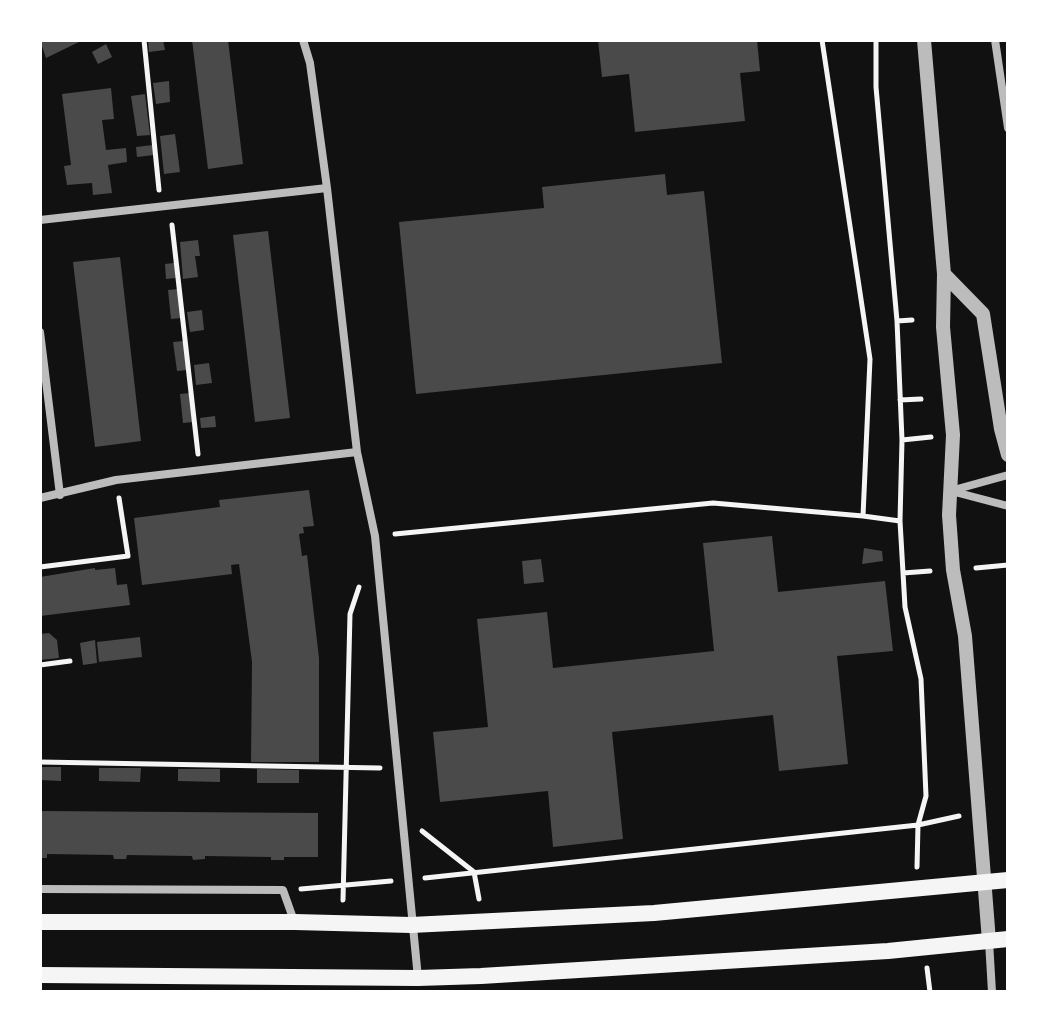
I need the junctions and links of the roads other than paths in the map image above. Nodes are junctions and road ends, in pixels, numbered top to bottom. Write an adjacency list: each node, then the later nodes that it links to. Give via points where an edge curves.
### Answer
1 (303, 40): 5 (street)
2 (924, 40): 7 (street)
3 (995, 40): 4 (street)
4 (1008, 128)
5 (327, 188): 6 (street); 9 (street)
6 (40, 220)
7 (944, 274): 10 (street, via 983,314); 12 (street, via 953,435)
8 (40, 332): 13 (street)
9 (357, 452): 13 (street, via 116,480); 21 (street, via 375,536)
10 (1008, 455)
11 (1008, 475): 12 (street)
12 (950, 491): 15 (street); 17 (street)
13 (60, 495): 14 (street)
14 (40, 498)
15 (1008, 506)
16 (1008, 880): 17 (main road)
17 (984, 883): 21 (main road, via 654,913); 23 (street)
18 (40, 889): 20 (street, via 283,890)
19 (40, 922): 20 (main road)
20 (295, 922): 21 (main road)
21 (411, 925): 25 (street)
22 (1008, 939): 23 (main road)
23 (989, 941): 25 (main road, via 713,963); 26 (street)
24 (40, 975): 25 (main road)
25 (418, 978)
26 (992, 992)

